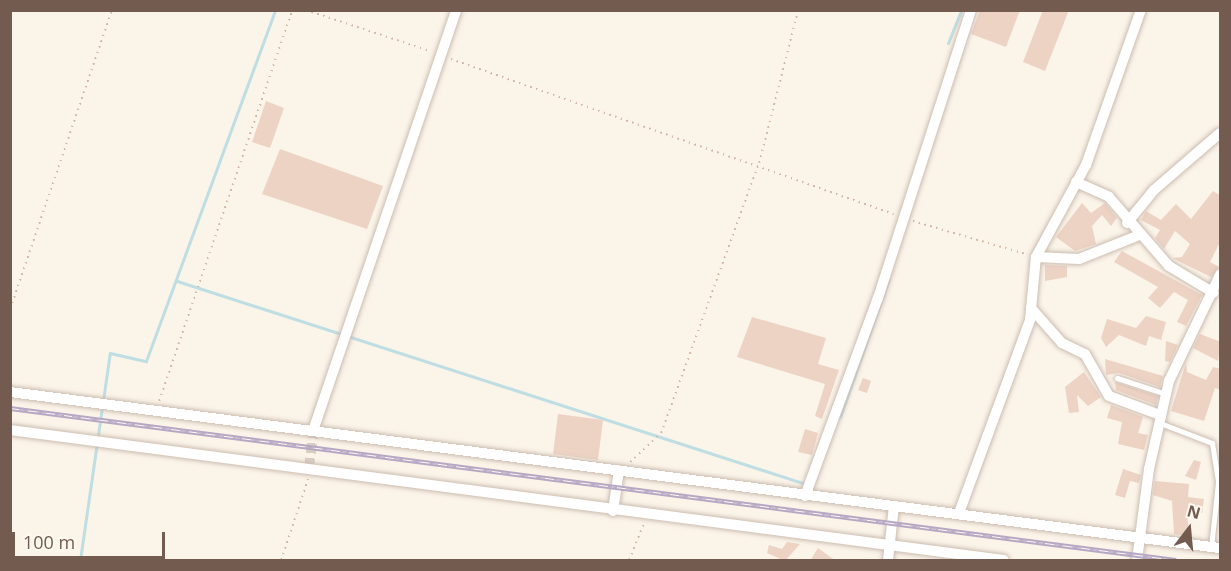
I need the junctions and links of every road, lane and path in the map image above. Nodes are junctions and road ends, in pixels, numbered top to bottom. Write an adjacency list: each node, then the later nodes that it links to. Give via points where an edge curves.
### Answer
1 (112, 10): 18 (path)
2 (292, 10): 22 (path)
3 (306, 10): 8 (path)
4 (456, 10): 8 (street)
5 (798, 10): 10 (path)
6 (971, 10): 28 (street, via 878,298)
7 (1141, 10): 11 (street)
8 (441, 55): 10 (path); 24 (street)
9 (1221, 133): 12 (street, via 1154,190)
10 (759, 163): 27 (path, via 660,437)
11 (1076, 182): 12 (street, via 1109,197); 14 (street)
12 (1127, 223): 13 (street)
13 (1137, 236): 14 (street, via 1079,260); 16 (street, via 1169,266)
14 (1036, 257): 17 (street)
15 (1221, 275): 16 (street)
16 (1214, 293): 21 (street)
17 (1031, 308): 23 (street, via 1062,343 1085,354 1109,396); 31 (street)
18 (10, 309)
19 (1117, 378): 21 (lane)
20 (10, 392): 22 (street)
21 (1166, 394): 23 (street)
22 (156, 410): 24 (street)
23 (1159, 419): 33 (street); 35 (lane, via 1212,443 1218,482)
24 (314, 428): 27 (street)
25 (10, 430): 26 (street)
26 (309, 468): 30 (street); 36 (path)
27 (619, 470): 28 (street); 30 (street)
28 (805, 496): 29 (street)
29 (894, 506): 31 (street); 34 (street)
30 (613, 512): 32 (street)
31 (959, 513): 33 (street)
32 (646, 516): 34 (street); 37 (path)
33 (1139, 538): 35 (street); 40 (street)
34 (890, 545): 38 (street); 39 (street)
35 (1216, 548)
36 (281, 561)
37 (629, 561)
38 (888, 561)
39 (1004, 561)
40 (1137, 561)

